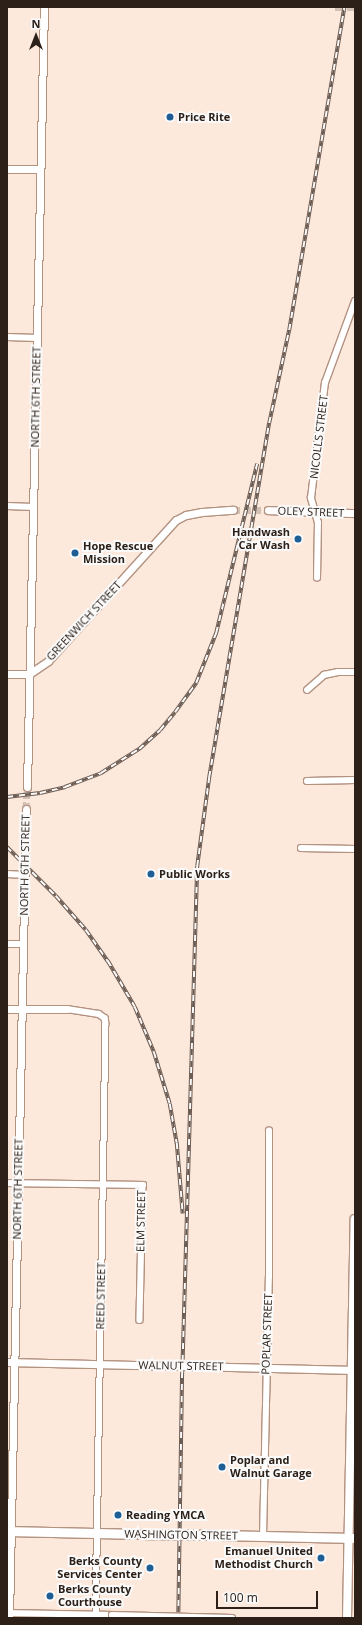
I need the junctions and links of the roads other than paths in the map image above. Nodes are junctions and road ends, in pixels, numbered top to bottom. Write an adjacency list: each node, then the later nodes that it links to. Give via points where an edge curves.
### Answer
1 (44, 7): 3 (street, NORTH 6TH STREET)
2 (7, 168): 3 (street)
3 (40, 169): 6 (street, NORTH 6TH STREET)
4 (355, 301): 11 (street, NICOLLS STREET, via 325,383 311,498)
5 (7, 337): 6 (street)
6 (37, 338): 8 (street, NORTH 6TH STREET)
7 (7, 506): 8 (street)
8 (33, 507): 16 (street, NORTH 6TH STREET)
9 (233, 510): 16 (street, GREENWICH STREET, via 202,512 176,520 48,661)
10 (268, 510): 11 (street, OLEY STREET)
11 (315, 511): 12 (street, OLEY STREET); 13 (street, NICOLLS STREET, via 318,523)
12 (355, 513)
13 (317, 578)
14 (355, 672): 17 (street, via 324,675)
15 (7, 674): 16 (street)
16 (29, 674): 20 (street, NORTH 6TH STREET)
17 (307, 690)
18 (307, 780): 19 (street)
19 (355, 780)
20 (27, 787)
21 (26, 809): 25 (street, NORTH 6TH STREET)
22 (301, 848): 23 (street)
23 (355, 849)
24 (7, 874): 25 (street)
25 (25, 875): 27 (street, NORTH 6TH STREET)
26 (7, 944): 27 (street)
27 (23, 944): 29 (street, NORTH 6TH STREET)
28 (7, 1009): 29 (street)
29 (22, 1009): 30 (street); 33 (street, NORTH 6TH STREET)
30 (67, 1009): 34 (street, REED STREET, via 99,1014 105,1018)
31 (269, 1131): 39 (street, POPLAR STREET)
32 (7, 1183): 33 (street, ELM STREET)
33 (18, 1183): 34 (street, ELM STREET); 37 (street, NORTH 6TH STREET)
34 (103, 1184): 36 (street, ELM STREET, via 143,1185); 38 (street, REED STREET)
35 (355, 1219): 40 (main road)
36 (140, 1320)
37 (11, 1362): 38 (street, WALNUT STREET); 41 (street, NORTH 6TH STREET)
38 (100, 1364): 39 (street, WALNUT STREET, bridge); 42 (street, REED STREET)
39 (267, 1368): 40 (street, WALNUT STREET); 43 (street, POPLAR STREET)
40 (354, 1370): 44 (main road)
41 (9, 1531): 42 (main road, WASHINGTON STREET); 46 (street, NORTH 6TH STREET)
42 (98, 1533): 43 (main road, WASHINGTON STREET, bridge); 45 (street, REED STREET)
43 (263, 1536): 44 (main road, WASHINGTON STREET)
44 (352, 1538): 48 (main road)
45 (96, 1614): 46 (street); 47 (street, bridge)
46 (8, 1615)
47 (232, 1618)
48 (347, 1618)

